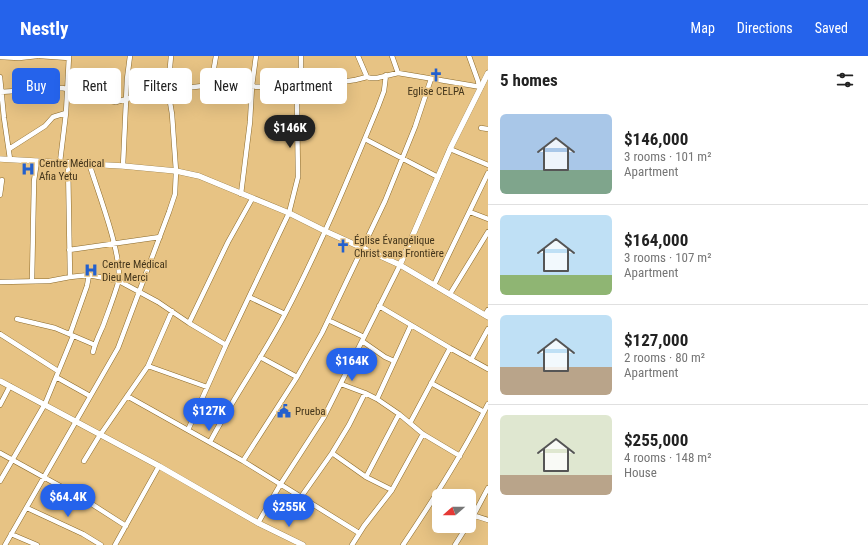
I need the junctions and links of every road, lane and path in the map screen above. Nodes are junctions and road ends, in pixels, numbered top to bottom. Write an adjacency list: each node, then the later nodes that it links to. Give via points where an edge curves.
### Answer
1 (36, 56): 11 (street)
2 (40, 56): 12 (street)
3 (130, 56): 29 (street)
4 (171, 56): 13 (street)
5 (216, 56): 14 (street)
6 (256, 56): 23 (street)
7 (301, 56): 15 (street)
8 (358, 56): 20 (street)
9 (392, 56): 16 (street)
10 (469, 56): 25 (street)
11 (0, 57)
12 (69, 57): 26 (street)
13 (170, 68)
14 (214, 68)
15 (301, 68)
16 (398, 73): 18 (street); 21 (street)
17 (488, 73): 25 (street)
18 (386, 75): 20 (street, via 377,78); 36 (street, via 384,91)
19 (0, 77): 27 (street)
20 (367, 77): 22 (street)
21 (431, 79): 25 (street); 39 (street)
22 (347, 81)
23 (252, 86): 24 (street)
24 (260, 86)
25 (480, 86): 38 (street)
26 (67, 89): 27 (street); 29 (street, via 103,101); 33 (street)
27 (1, 92): 37 (street)
28 (129, 99): 29 (street)
29 (126, 100): 47 (street)
30 (170, 104): 48 (street)
31 (251, 104): 52 (street)
32 (297, 104): 56 (street, via 298,177)
33 (66, 113): 37 (street, via 53,116 45,126); 43 (street)
34 (481, 128): 35 (street)
35 (488, 129)
36 (365, 139): 39 (street); 58 (street)
37 (9, 149): 41 (street)
38 (450, 150): 46 (street); 50 (street)
39 (402, 158): 50 (street); 62 (street)
40 (0, 159): 41 (street)
41 (10, 159): 42 (street)
42 (37, 161): 43 (street); 67 (street, via 34,181)
43 (60, 162): 44 (street)
44 (68, 162): 45 (street); 63 (street)
45 (89, 163): 47 (street); 61 (street)
46 (488, 165)
47 (123, 166): 48 (street)
48 (176, 171): 52 (street, via 199,176); 60 (street, via 175,194)
49 (488, 173): 55 (street)
50 (438, 177): 64 (street)
51 (2, 180): 53 (street)
52 (241, 194): 54 (street)
53 (0, 195)
54 (252, 198): 56 (street); 80 (street)
55 (470, 212): 57 (street); 70 (street)
56 (289, 213): 58 (street); 73 (street)
57 (488, 218)
58 (325, 231): 62 (street); 76 (street)
59 (488, 232): 72 (street)
60 (160, 237): 61 (street); 71 (street)
61 (114, 243): 63 (street); 68 (street)
62 (362, 249): 64 (street); 79 (street)
63 (69, 250): 66 (street)
64 (400, 266): 70 (street); 74 (street)
65 (89, 275): 66 (street); 68 (street); 84 (street)
66 (70, 277): 67 (street)
67 (32, 281): 69 (street)
68 (119, 281): 71 (street); 86 (street)
69 (0, 282)
70 (434, 285): 72 (street)
71 (138, 291): 75 (street); 104 (street, via 118,348)
72 (450, 294): 77 (street)
73 (248, 297): 76 (street); 87 (street)
74 (379, 306): 81 (street); 85 (street)
75 (172, 311): 80 (street); 93 (street)
76 (285, 314): 90 (street)
77 (487, 314)
78 (16, 319): 84 (street, via 48,326)
79 (328, 320): 85 (street); 97 (street)
80 (189, 323): 87 (street)
81 (411, 325): 88 (street); 92 (street)
82 (488, 329): 91 (street)
83 (0, 334): 95 (street)
84 (71, 335): 86 (street); 95 (street)
85 (363, 339): 92 (street); 100 (street)
86 (95, 345): 89 (street)
87 (226, 345): 102 (street)
88 (450, 348): 91 (street); 99 (street)
89 (93, 352)
90 (260, 357): 97 (street); 117 (street)
91 (472, 360): 94 (street)
92 (394, 361): 106 (street)
93 (148, 366): 102 (street); 105 (street)
94 (488, 369)
95 (58, 371): 96 (street)
96 (56, 377): 104 (street); 107 (street)
97 (297, 377): 123 (street)
98 (0, 381): 101 (street)
99 (431, 383): 110 (street); 113 (street)
100 (341, 384): 103 (street); 128 (street, via 316,431)
101 (10, 386): 107 (street); 109 (street)
102 (208, 387): 114 (street)
103 (365, 393): 106 (street); 119 (street)
104 (90, 396): 112 (street)
105 (127, 396): 114 (street); 115 (street)
106 (377, 399): 111 (street)
107 (45, 404): 112 (street); 121 (street)
108 (488, 404): 110 (street)
109 (0, 405)
110 (484, 412): 120 (street)
111 (399, 414): 113 (street); 125 (street)
112 (76, 421): 115 (street); 126 (street)
113 (410, 423): 116 (street)
114 (188, 430): 117 (street)
115 (100, 434): 122 (street); 124 (street)
116 (423, 434): 120 (street); 131 (street)
117 (210, 442): 123 (street)
118 (0, 453): 121 (street)
119 (332, 453): 125 (street); 132 (street)
120 (460, 456): 130 (street)
121 (12, 460): 126 (street); 127 (street)
122 (84, 461)
123 (243, 461): 128 (street)
124 (159, 466): 138 (street); 139 (street)
125 (366, 477): 131 (street)
126 (44, 478): 134 (street); 139 (street)
127 (0, 481)
128 (280, 485): 132 (street); 138 (street)
129 (488, 488): 135 (street)
130 (442, 489)
131 (392, 490): 140 (street)
132 (301, 497): 140 (street)
133 (432, 505): 150 (street)
134 (26, 508): 142 (street); 146 (street)
135 (476, 508)
136 (476, 517): 137 (street)
137 (488, 520)
138 (258, 523): 143 (street)
139 (126, 526): 147 (street)
140 (359, 533): 149 (street)
141 (463, 533): 151 (street)
142 (11, 534): 144 (street); 145 (street)
143 (294, 543): 148 (street)
144 (5, 545)
145 (37, 545)
146 (101, 545)
147 (115, 545)
148 (303, 545)
149 (352, 545)
150 (403, 545)
151 (455, 545)

